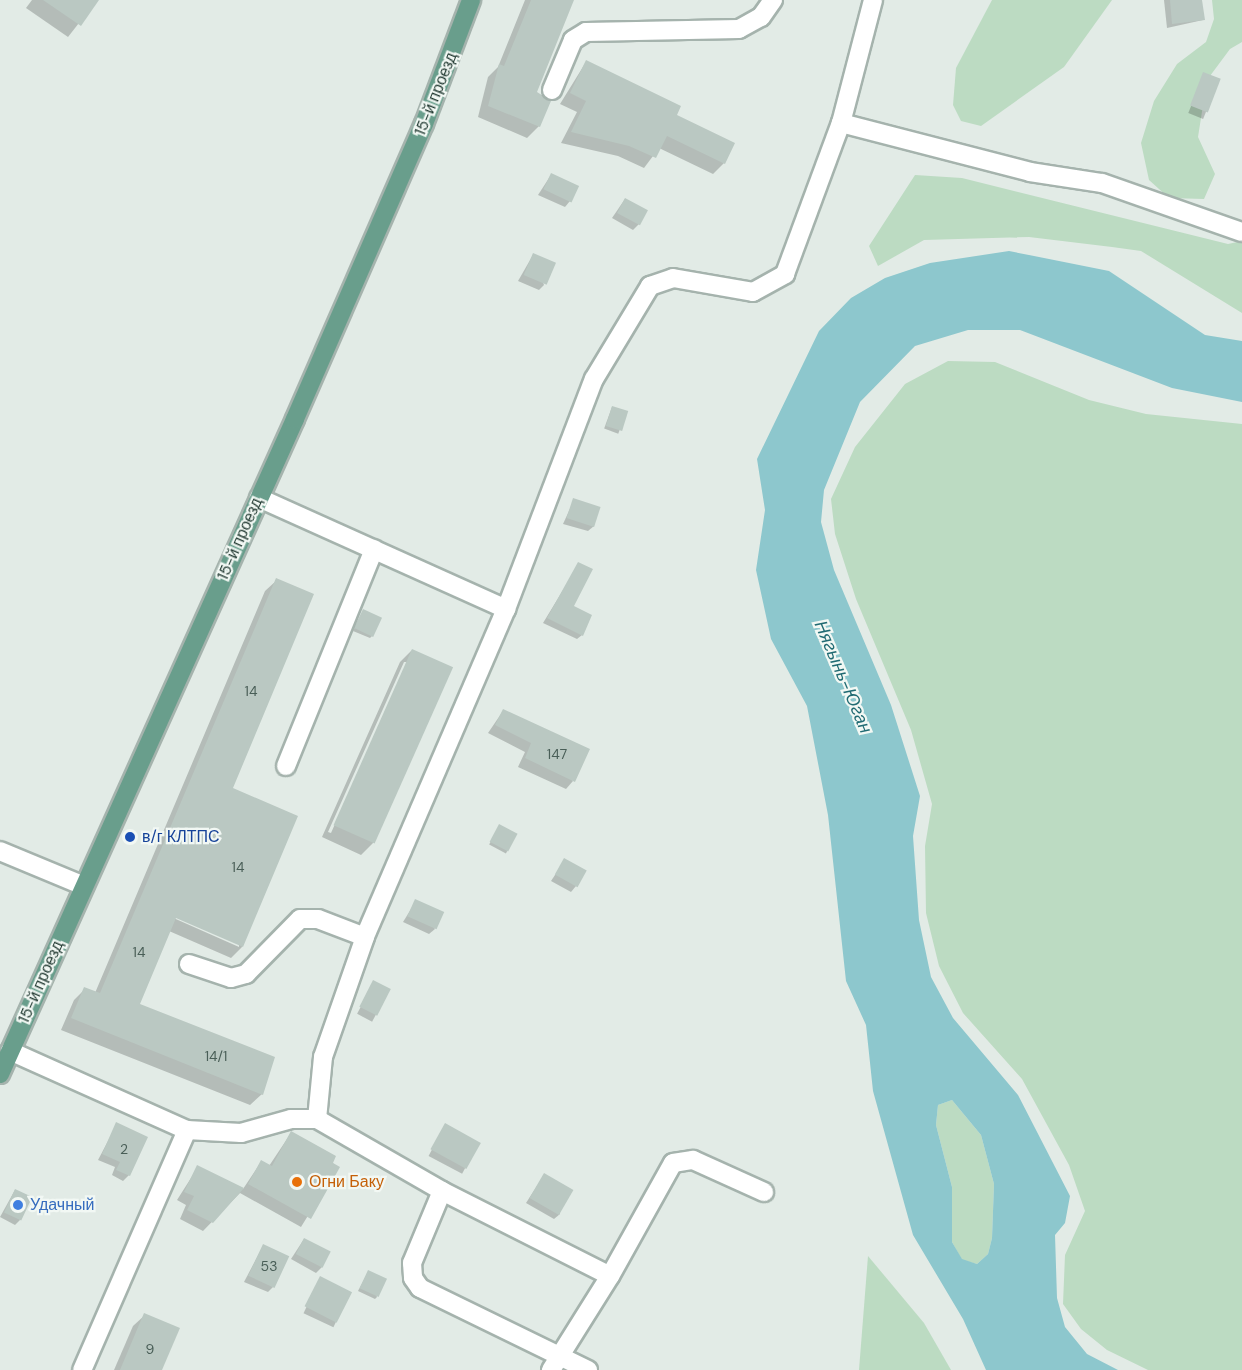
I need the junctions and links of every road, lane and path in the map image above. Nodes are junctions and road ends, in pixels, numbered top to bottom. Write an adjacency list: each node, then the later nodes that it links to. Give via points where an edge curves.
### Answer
1 (471, 0): 7 (main road, 15-й проезд, via 424,124)
2 (773, 0): 4 (lane, via 761,17 739,29 586,32 573,40)
3 (873, 0): 5 (lane)
4 (552, 90)
5 (841, 123): 6 (lane, via 1030,172 1102,183); 9 (lane, via 785,274 753,292 673,278 650,286 594,379)
6 (1242, 232)
7 (258, 498): 8 (lane); 12 (main road, 15-й проезд)
8 (374, 549): 9 (lane); 10 (lane)
9 (506, 609): 13 (lane)
10 (286, 766)
11 (0, 851): 12 (lane)
12 (84, 886): 15 (main road, 15-й проезд)
13 (365, 937): 14 (lane, via 318,919 300,919 246,974 231,978); 16 (lane, via 323,1057)
14 (189, 964)
15 (4, 1060): 17 (lane)
16 (317, 1119): 17 (lane, via 291,1119 242,1133); 18 (lane)
17 (187, 1130): 22 (lane)
18 (442, 1191): 20 (lane); 21 (lane, via 412,1263 413,1278 420,1288)
19 (764, 1192): 20 (lane, via 693,1160 673,1163)
20 (610, 1276): 21 (lane)
21 (555, 1363): 23 (lane)
22 (82, 1370)
23 (588, 1370)

